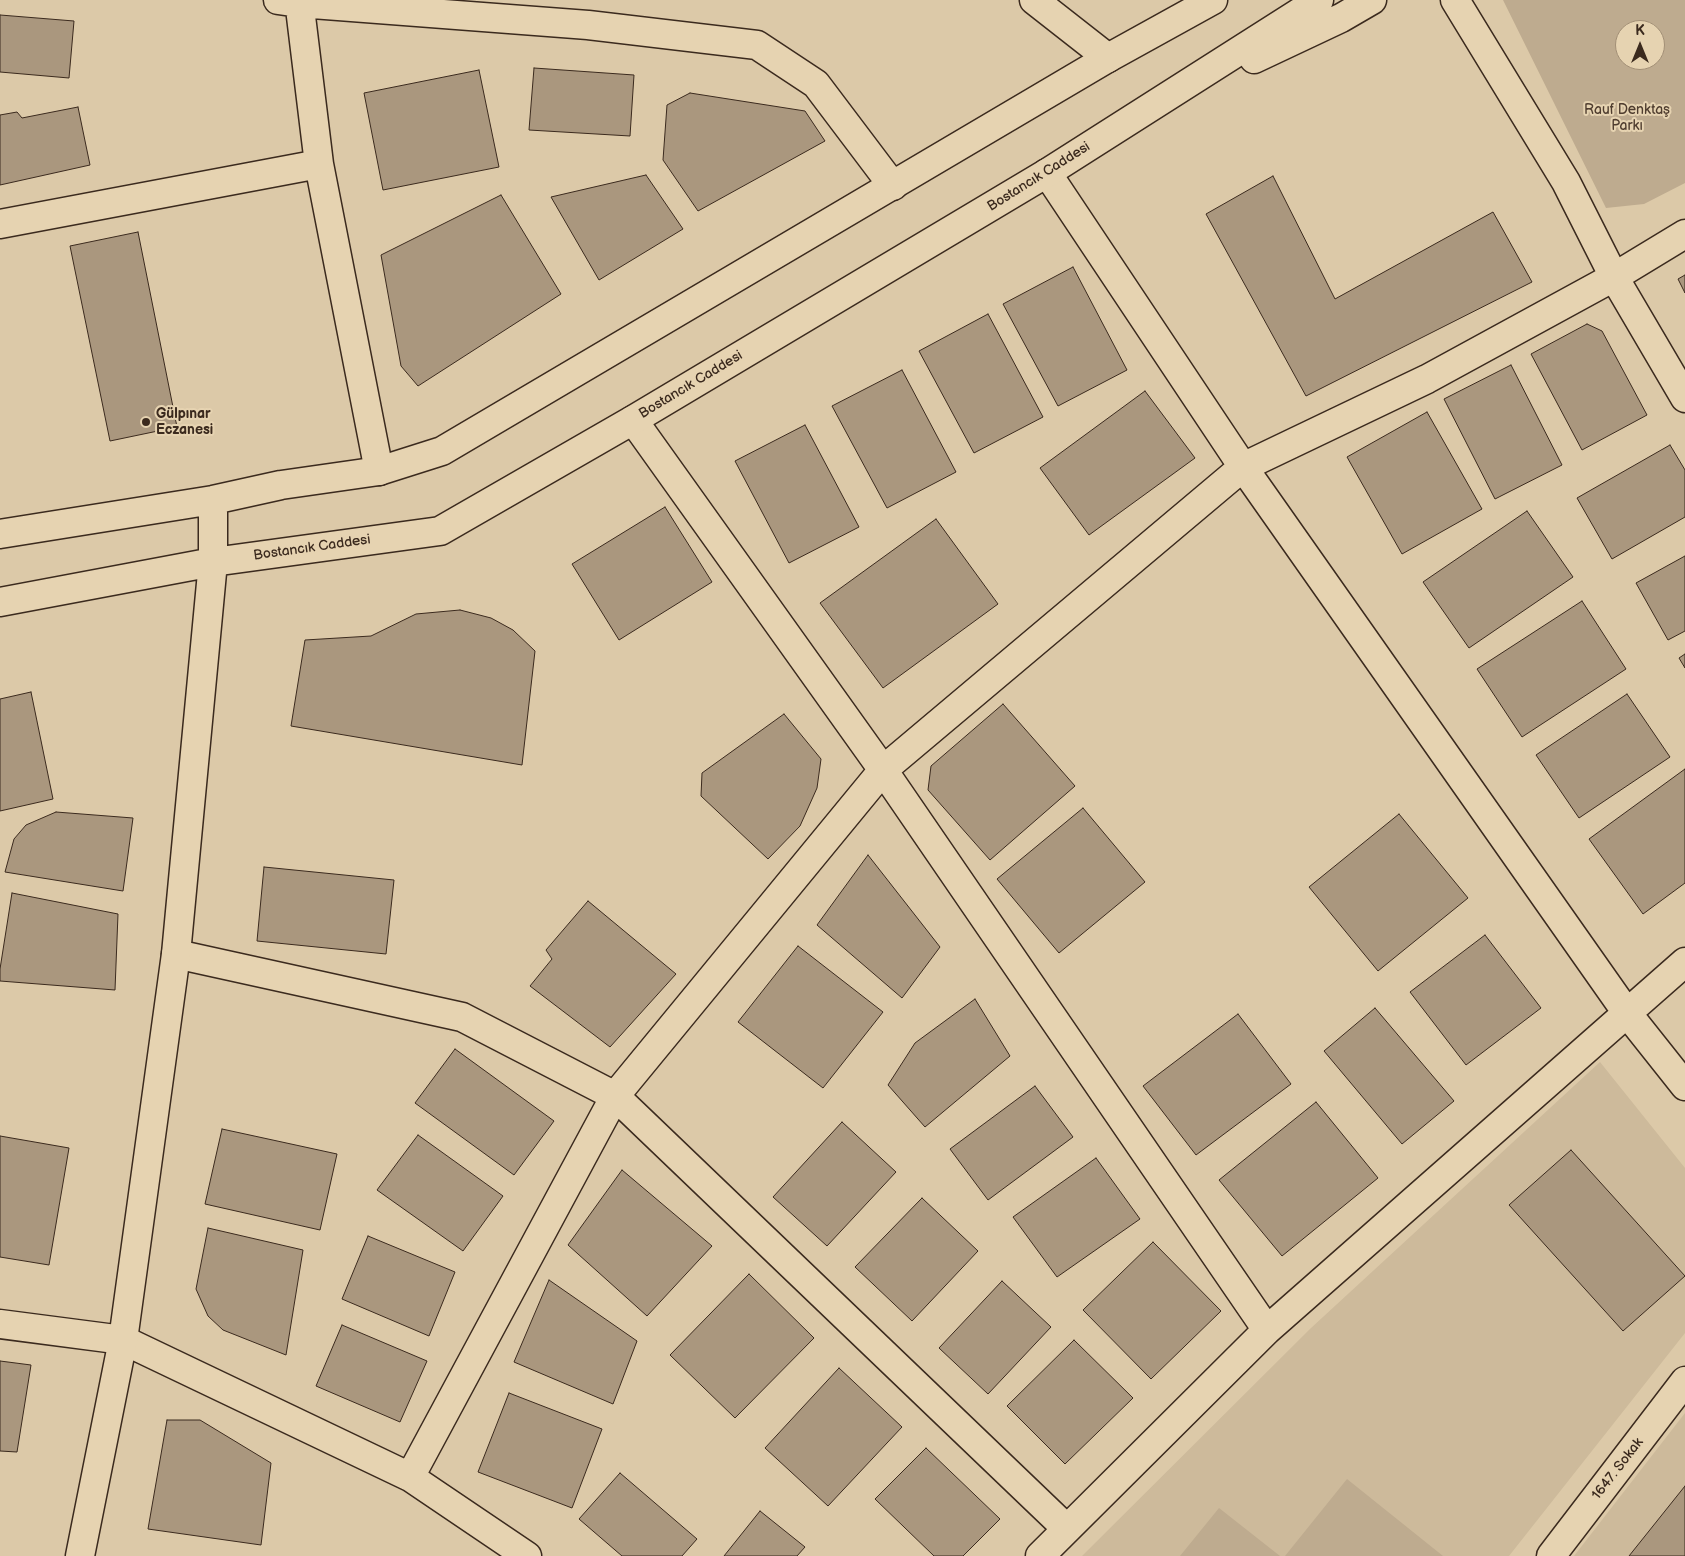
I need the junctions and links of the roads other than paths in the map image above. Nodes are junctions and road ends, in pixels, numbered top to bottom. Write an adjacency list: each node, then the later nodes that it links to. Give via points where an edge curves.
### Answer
1 (1034, 0): 7 (street)
2 (1212, 0): 7 (street)
3 (1319, 0): 8 (street, Bostancık Caddesi)
4 (1372, 0): 8 (street, via 1341,18)
5 (1455, 0): 14 (street, via 1566,182)
6 (292, 1): 9 (street); 11 (street, via 588,25 757,45 816,84)
7 (1108, 58): 11 (street)
8 (1148, 108): 10 (street, Bostancık Caddesi)
9 (319, 164): 12 (street); 18 (street)
10 (1047, 173): 16 (street, Bostancık Caddesi); 17 (street)
11 (893, 186): 18 (street, via 442,451)
12 (0, 224)
13 (1685, 234): 14 (street)
14 (1614, 277): 15 (street); 17 (street, via 1427,379)
15 (1685, 398)
16 (634, 420): 21 (street, Bostancık Caddesi, via 440,531); 23 (street)
17 (1243, 467): 23 (street); 26 (street)
18 (379, 471): 19 (street, via 281,485)
19 (213, 500): 20 (street); 21 (street)
20 (0, 534)
21 (213, 562): 22 (street, Bostancık Caddesi); 24 (street)
22 (0, 602)
23 (883, 770): 28 (street); 30 (street)
24 (176, 954): 28 (street, via 462,1017); 31 (street)
25 (1685, 962): 26 (street)
26 (1627, 1013): 27 (street); 30 (street)
27 (1685, 1086)
28 (615, 1096): 33 (street); 34 (street)
29 (0, 1324): 31 (street)
30 (1267, 1330): 34 (street)
31 (123, 1340): 33 (street); 35 (street)
32 (1685, 1381): 38 (street, 1647. Sokak)
33 (410, 1476): 36 (street)
34 (1067, 1529): 37 (street)
35 (80, 1556)
36 (528, 1556)
37 (1040, 1556)
38 (1551, 1556)

